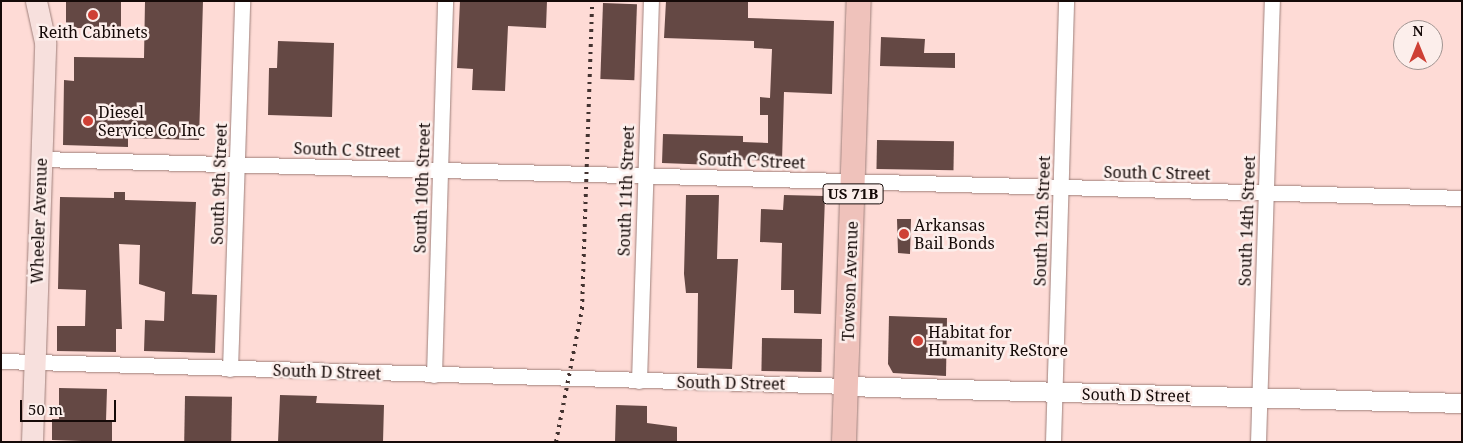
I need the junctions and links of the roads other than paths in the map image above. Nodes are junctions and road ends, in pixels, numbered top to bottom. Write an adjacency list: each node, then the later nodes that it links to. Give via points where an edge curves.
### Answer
1 (36, 1): 8 (main road, Wheeler Avenue, via 44,42)
2 (242, 1): 9 (street, South 9th Street)
3 (445, 1): 10 (street, South 10th Street)
4 (651, 1): 11 (street, South 11th Street)
5 (859, 1): 12 (main road, Towson Avenue / US 71B)
6 (1066, 1): 13 (street, South 12th Street)
7 (1272, 1): 14 (street, South 14th Street)
8 (41, 159): 9 (street, South C Street); 17 (main road, Wheeler Avenue)
9 (237, 164): 10 (street, South C Street); 18 (street, South 9th Street)
10 (441, 170): 11 (street, South C Street); 19 (street, South 10th Street)
11 (644, 177): 12 (street, South C Street); 20 (street, South 11th Street)
12 (853, 182): 13 (street, South C Street); 21 (main road, Towson Avenue / US 71B)
13 (1060, 188): 14 (street, South C Street); 22 (street, South 12th Street)
14 (1266, 193): 15 (street, South C Street); 23 (street, South 14th Street)
15 (1462, 198)
16 (1, 361): 17 (street, South D Street)
17 (34, 362): 18 (street, South D Street); 25 (main road, Wheeler Avenue)
18 (230, 369): 19 (street, South D Street)
19 (434, 375): 20 (street, South D Street)
20 (639, 381): 21 (street, South D Street)
21 (846, 386): 22 (street, South D Street); 26 (main road, Towson Avenue / US 71B)
22 (1054, 393): 23 (street, South D Street); 27 (street, South 12th Street)
23 (1260, 398): 24 (street, South D Street); 28 (street, South 14th Street)
24 (1462, 403)
25 (32, 442)
26 (844, 442)
27 (1053, 442)
28 (1258, 442)

